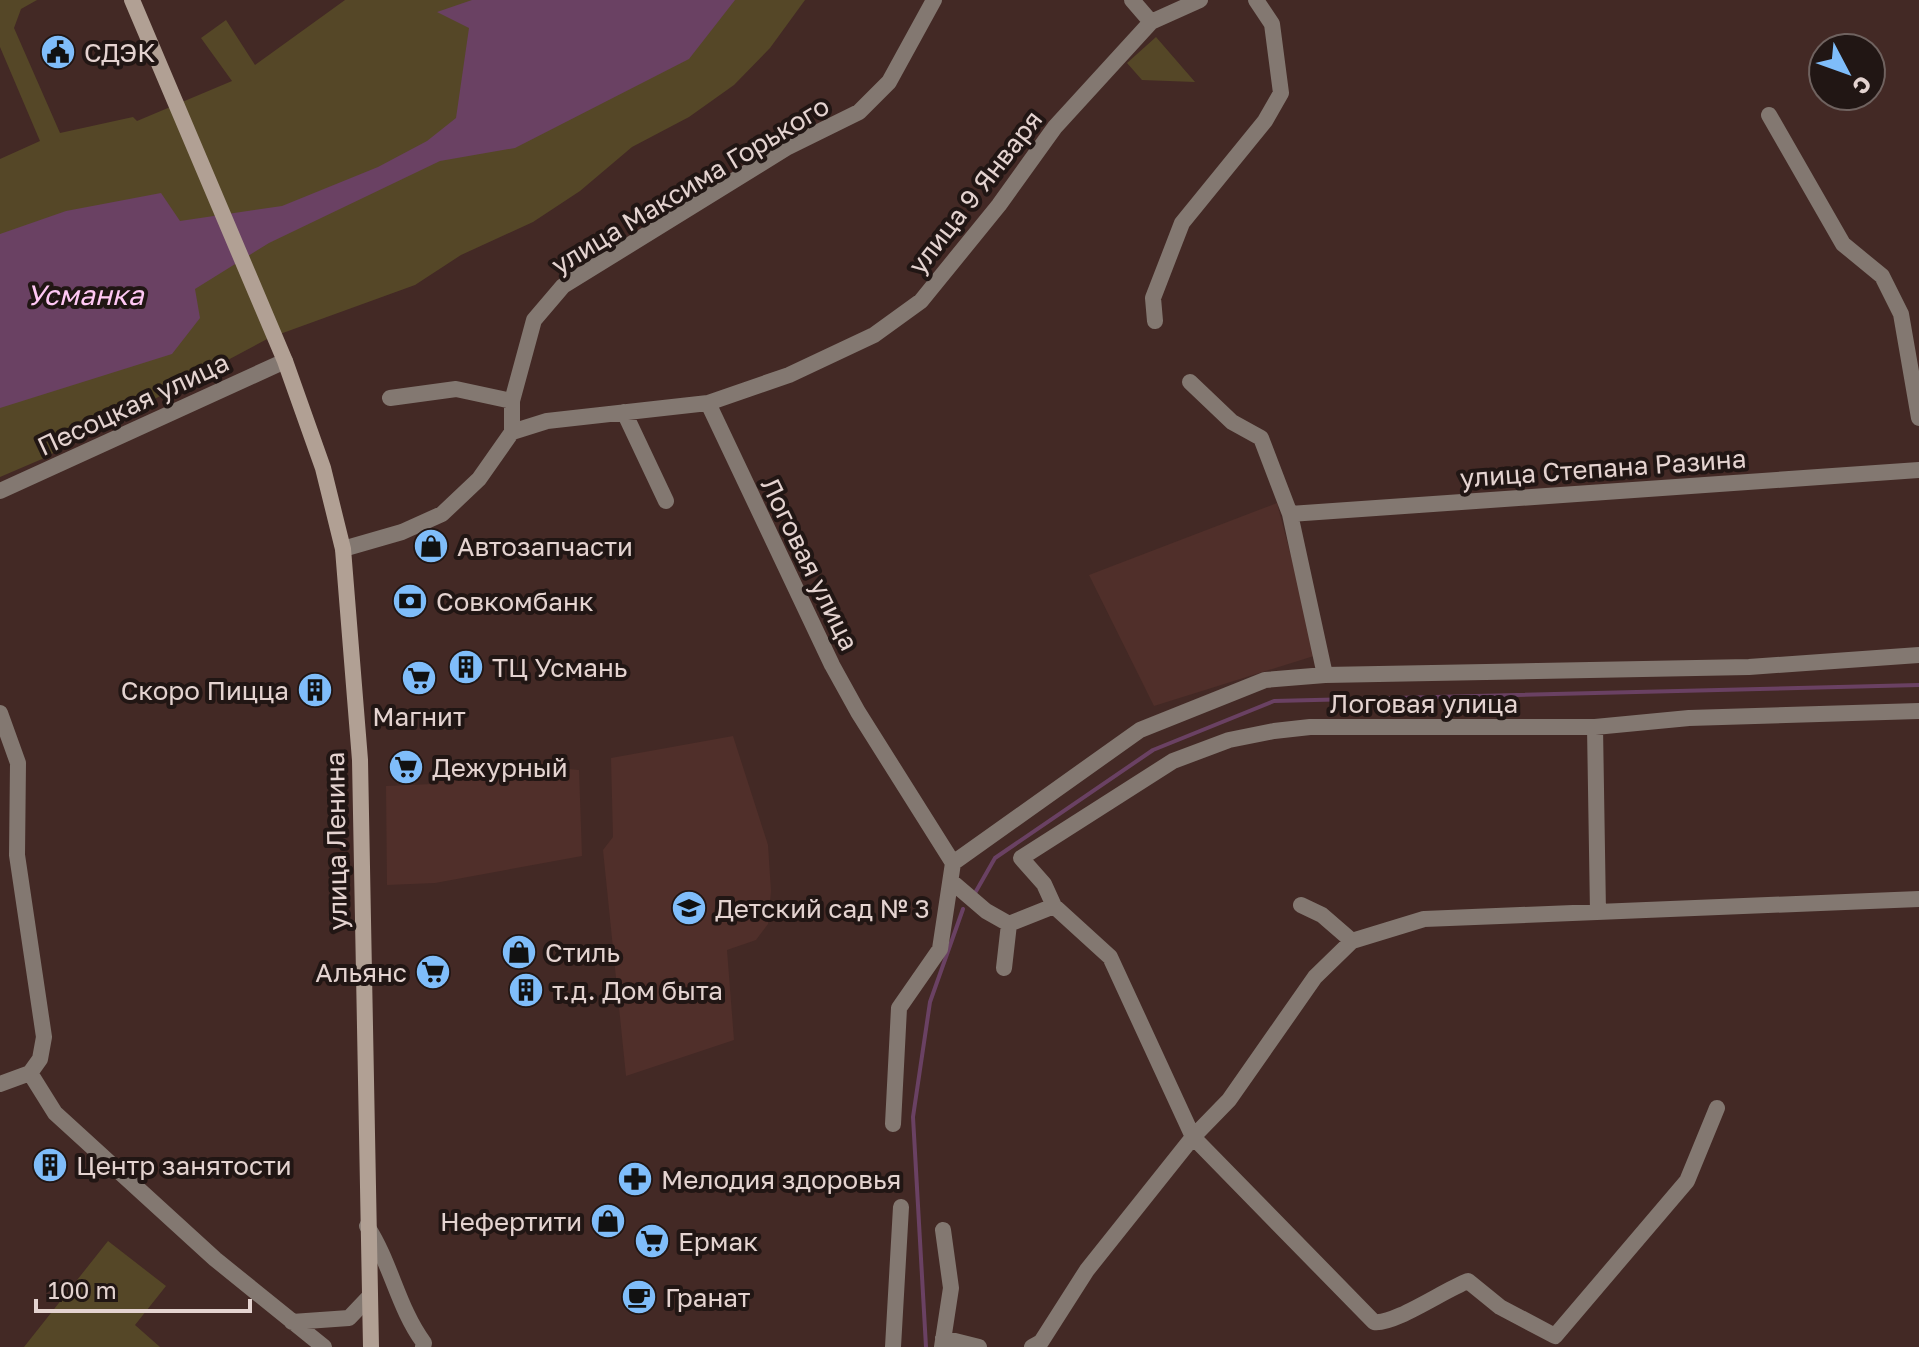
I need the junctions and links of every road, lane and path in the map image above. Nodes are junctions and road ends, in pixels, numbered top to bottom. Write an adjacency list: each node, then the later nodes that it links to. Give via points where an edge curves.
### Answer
1 (132, 0): 9 (main road, улица Ленина)
2 (934, 0): 12 (street, улица Максима Горького, via 889,82 859,112 788,147 563,286 534,320)
3 (1132, 0): 6 (street)
4 (1200, 0): 6 (street, улица 9 Января)
5 (1256, 0): 8 (street, via 1272,24 1281,93 1265,121 1182,223 1153,298)
6 (1151, 22): 13 (street, улица 9 Января, via 1055,127 921,301 874,335 789,375)
7 (1769, 115): 15 (street, via 1843,244 1882,276 1901,314)
8 (1155, 321)
9 (282, 353): 18 (street, Песоцкая улица); 21 (main road, улица Ленина, via 323,468)
10 (1190, 382): 20 (street, via 1232,422 1261,438)
11 (390, 398): 12 (street, via 456,389)
12 (512, 401): 16 (street, улица Максима Горького)
13 (708, 403): 14 (street, улица 9 Января); 27 (street, Логовая улица, via 832,665)
14 (624, 412): 16 (street, улица 9 Января, via 547,421); 19 (street)
15 (1919, 418)
16 (512, 432): 21 (street, via 479,479 442,514)
17 (1919, 470): 20 (street, улица Степана Разина)
18 (0, 491)
19 (666, 501)
20 (1290, 514): 23 (street)
21 (343, 549): 42 (main road, улица Ленина, via 360,760)
22 (1919, 655): 23 (street, via 1749,667)
23 (1325, 675): 27 (street, via 1265,680 1140,730)
24 (1919, 711): 26 (street, Логовая улица, via 1689,718)
25 (0, 713): 36 (street, via 18,763 17,855 44,1037 40,1059)
26 (1595, 727): 31 (street, Логовая улица, via 1310,727 1229,740 1173,761 1021,858 1044,884); 32 (street)
27 (953, 863): 28 (street)
28 (951, 881): 33 (street); 39 (street, via 940,949 899,1008)
29 (1919, 899): 32 (street)
30 (1301, 905): 34 (street)
31 (1054, 906): 33 (street); 40 (street, Логовая улица, via 1110,957)
32 (1598, 912): 34 (street, via 1424,919)
33 (1009, 924): 35 (street)
34 (1352, 941): 40 (street, via 1315,977 1229,1100)
35 (1004, 968)
36 (30, 1073): 37 (street); 45 (street, via 55,1113)
37 (0, 1084)
38 (1717, 1108): 40 (street, Логовая улица, via 1687,1181 1555,1336 1500,1307 1468,1281 1399,1317 1374,1322)
39 (893, 1124)
40 (1193, 1137): 52 (street, via 1087,1270 1041,1342)
41 (901, 1207): 50 (street)
42 (367, 1226): 44 (main road, улица Ленина); 47 (street)
43 (943, 1230): 46 (street, via 951,1288)
44 (369, 1297): 45 (street, via 349,1318); 49 (main road, улица Ленина)
45 (292, 1322): 48 (street)
46 (942, 1343): 51 (street)
47 (423, 1345)
48 (324, 1347)
49 (371, 1347)
50 (893, 1347)
51 (979, 1347)
52 (1032, 1347)

